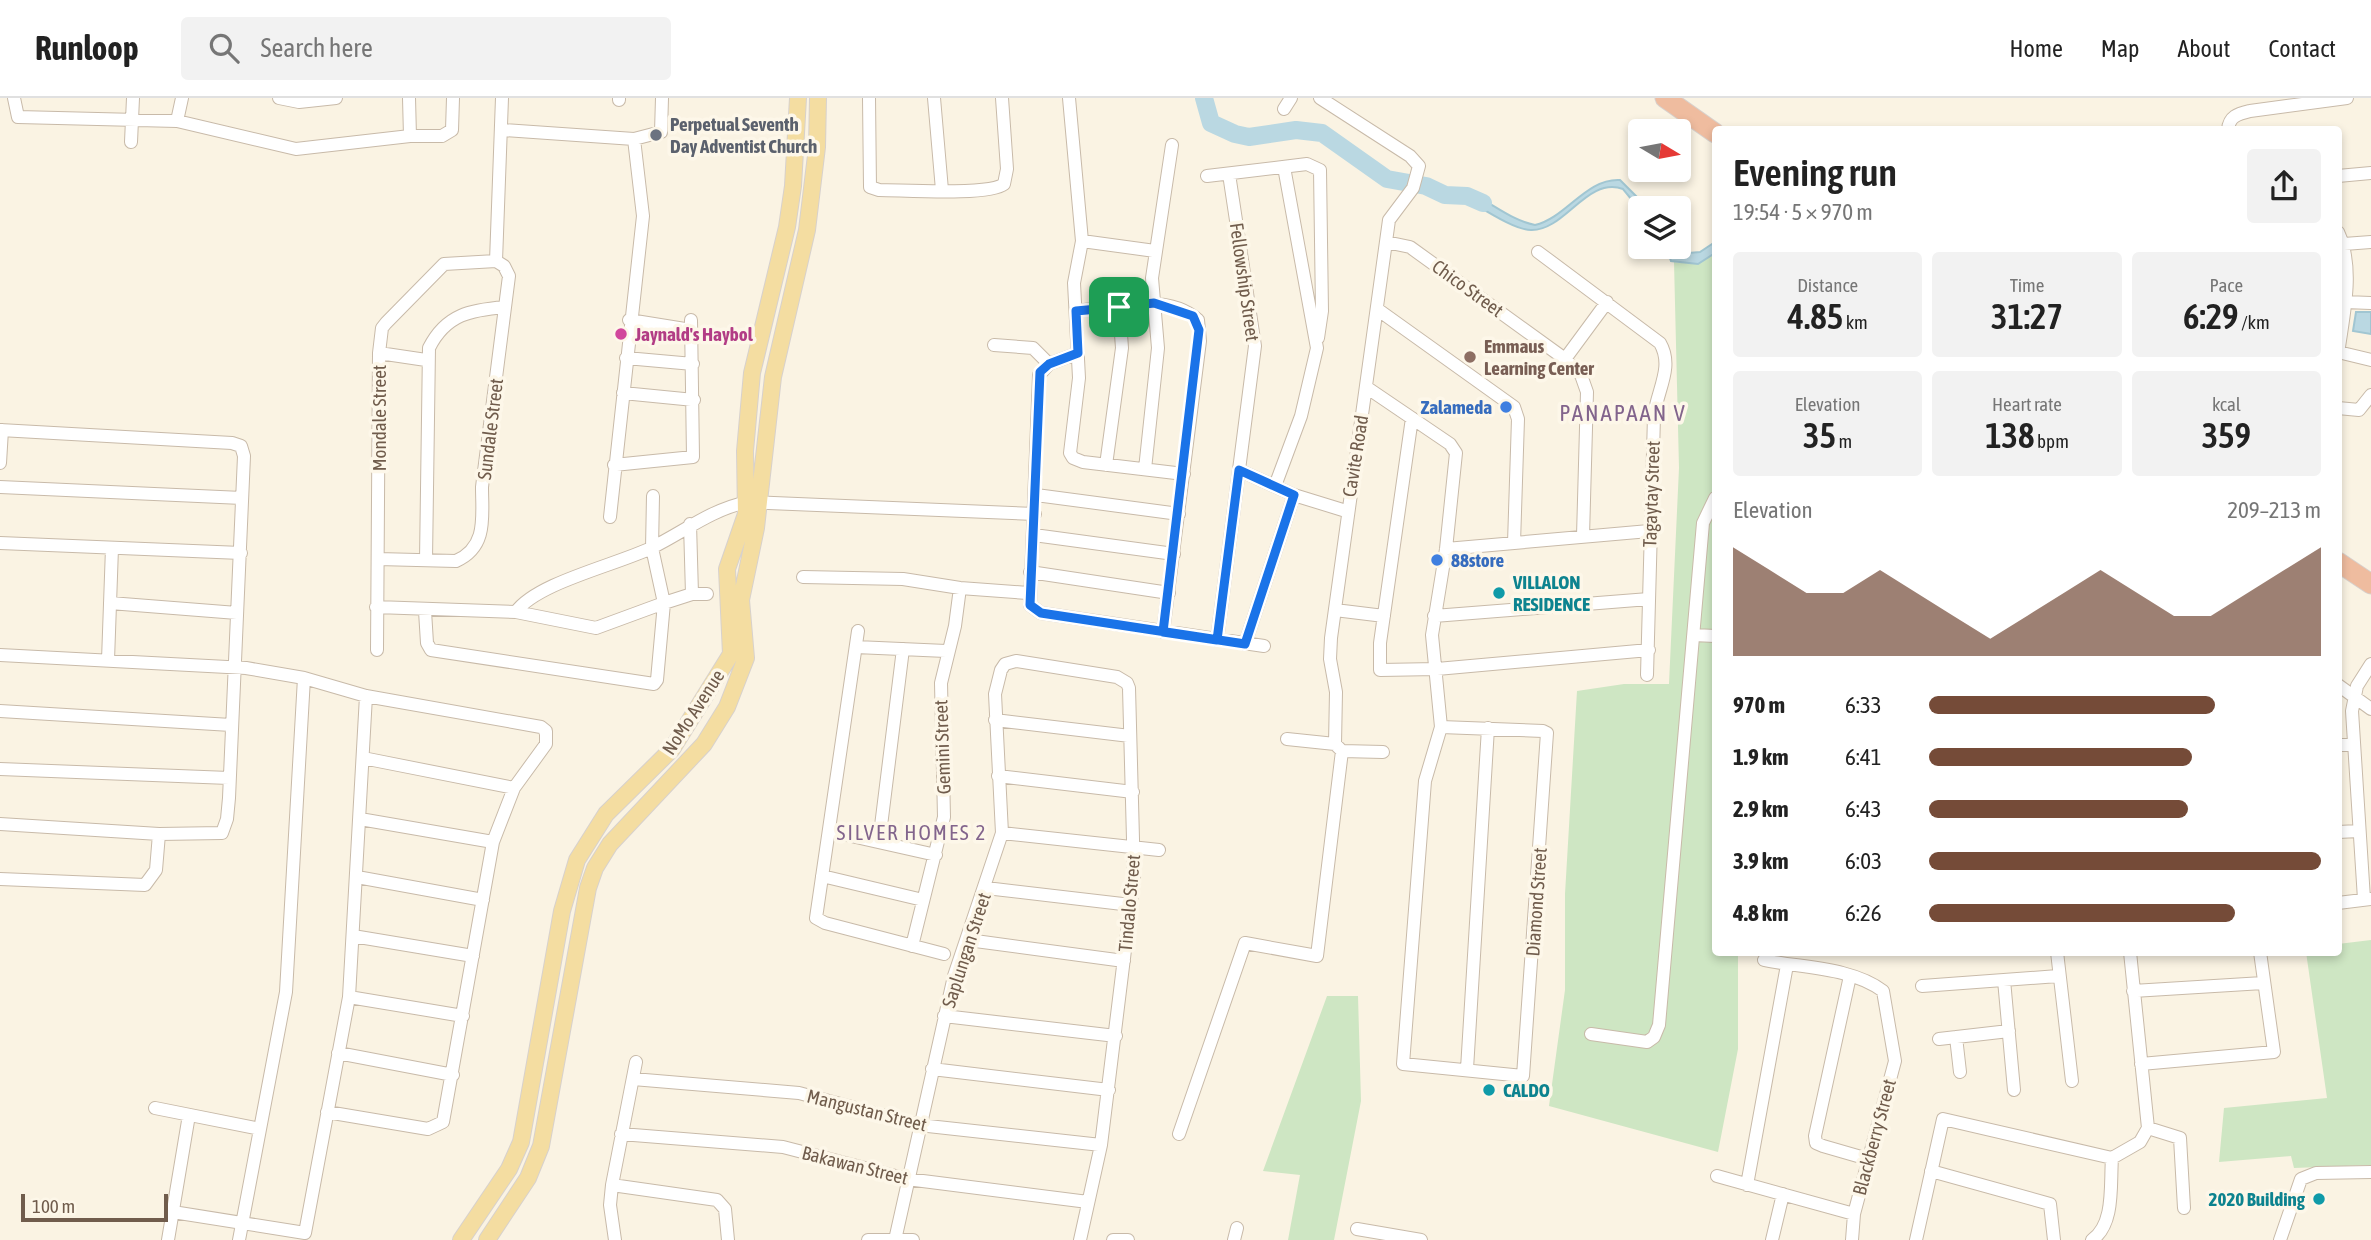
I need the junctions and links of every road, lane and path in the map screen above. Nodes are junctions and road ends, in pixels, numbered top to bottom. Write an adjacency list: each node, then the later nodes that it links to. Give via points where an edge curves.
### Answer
1 (14, 98): 19 (street, via 18,117)
2 (133, 98): 19 (street)
3 (182, 98): 20 (street)
4 (279, 98): 5 (street, via 299,102)
5 (336, 98)
6 (409, 98): 24 (street)
7 (453, 98): 24 (street, via 454,123 448,134)
8 (502, 98): 22 (street)
9 (662, 98): 25 (street, via 662,132)
10 (798, 98): 82 (main road, NoMo Avenue, via 787,227 752,373 745,451)
11 (818, 98): 82 (main road, NoMo Avenue, via 807,230 774,377)
12 (869, 98): 33 (street, via 870,187)
13 (934, 98): 33 (street)
14 (1002, 98): 33 (street, via 1004,184 993,189)
15 (1069, 98): 35 (street)
16 (1320, 98): 36 (street, Cavite Road, via 1417,160 1415,183 1391,215)
17 (1665, 98): 23 (highway)
18 (2347, 98): 21 (street, via 2249,111 2232,118)
19 (130, 119): 20 (street); 26 (street)
20 (177, 121): 24 (street, via 296,149)
21 (2229, 126)
22 (503, 130): 25 (street); 41 (street)
23 (1712, 131)
24 (410, 136)
25 (634, 139): 50 (street, via 643,216)
26 (131, 142)
27 (1172, 145): 38 (street)
28 (1284, 167): 30 (street); 53 (street); 53 (street, via 1307,164 1320,170 1322,177 1322,311)
29 (2371, 173): 32 (street)
30 (1229, 174): 31 (street); 74 (street, Fellowship Street, via 1255,346)
31 (1208, 176)
32 (2342, 176)
33 (942, 190)
34 (2342, 238): 37 (street)
35 (1082, 241): 38 (street); 49 (street, via 1074,282)
36 (1386, 242): 48 (street, Cavite Road); 58 (street, Chico Street, via 1410,247)
37 (2371, 242)
38 (1155, 251): 44 (street)
39 (1538, 251): 42 (street, Tagaytay Street)
40 (2342, 254): 43 (street)
41 (496, 261): 46 (street, Sundale Street, via 509,276); 54 (street, Mondale Street, via 452,262 438,268 382,328)
42 (1606, 302): 58 (street); 89 (street, Tagaytay Street, via 1660,343 1666,353 1668,366 1654,416)
43 (2345, 302): 45 (street); 51 (street)
44 (1154, 303): 47 (street); 73 (street, via 1158,348); 75 (street, via 1193,316 1199,330)
45 (2371, 303)
46 (505, 307): 59 (street, via 463,312 436,336); 100 (street, Sundale Street, via 482,486 483,530 466,556 456,561)
47 (1119, 307): 49 (street); 72 (street, via 1122,348)
48 (1377, 309): 63 (street, Cavite Road); 93 (street, via 1514,407 1518,419)
49 (1076, 311): 55 (street)
50 (629, 320): 57 (street); 61 (street, via 691,325)
51 (2342, 324)
52 (994, 345): 62 (street, via 1033,348)
53 (1317, 348): 76 (street, via 1301,416)
54 (379, 353): 59 (street); 99 (street, Mondale Street)
55 (1078, 353): 62 (street); 72 (street, via 1070,453 1077,461)
56 (2342, 354): 60 (street)
57 (626, 358): 61 (street); 64 (street)
58 (1565, 359): 91 (street, Chico Street, via 1581,374 1587,392)
59 (426, 360): 100 (street)
60 (2371, 360)
61 (693, 364): 66 (street)
62 (1049, 364): 78 (street, via 1039,375)
63 (1366, 387): 68 (street); 84 (street, Cavite Road)
64 (623, 393): 66 (street); 71 (street)
65 (2371, 395): 67 (street, via 2359,410)
66 (694, 400): 71 (street, via 693,457)
67 (2342, 408)
68 (1412, 418): 96 (street, via 1456,453); 118 (street)
69 (1, 430): 70 (street); 81 (street, via 232,443 241,446 244,456)
70 (0, 463)
71 (614, 465): 87 (street)
72 (1106, 465): 73 (street)
73 (1145, 469): 75 (street)
74 (1239, 470): 76 (street); 124 (street, Fellowship Street)
75 (1184, 474): 86 (street)
76 (1275, 486): 79 (street)
77 (0, 487): 81 (street)
78 (1036, 495): 85 (street); 86 (street)
79 (1294, 495): 84 (street); 125 (street)
80 (653, 496): 95 (street)
81 (242, 498): 97 (street)
82 (754, 502): 85 (street); 88 (street, via 728,506); 246 (main road, NoMo Avenue, via 727,569 731,654 672,749 606,814 577,860 562,911 520,1142 509,1169); 247 (main road, NoMo Avenue, via 741,600 746,647 742,668 727,707 704,744 623,828 595,868 585,901 541,1146 528,1178)
83 (1712, 504): 122 (street, via 1703,523)
84 (1346, 512): 114 (street, Cavite Road)
85 (1035, 514): 90 (street)
86 (1179, 514): 98 (street)
87 (610, 517)
88 (690, 524): 95 (street); 108 (street)
89 (1649, 531): 91 (street); 110 (street, Tagaytay Street)
90 (1034, 535): 98 (street); 102 (street)
91 (1583, 536): 93 (street)
92 (0, 543): 94 (street)
93 (1514, 543): 96 (street)
94 (112, 548): 97 (street); 111 (street)
95 (652, 548): 112 (street); 117 (street, via 537,593)
96 (1446, 549): 119 (street)
97 (241, 553): 116 (street)
98 (1174, 554): 107 (street)
99 (379, 559): 100 (street); 113 (street, Mondale Street)
100 (426, 560)
101 (2342, 565): 104 (highway)
102 (1030, 572): 106 (street); 107 (street)
103 (803, 577): 105 (street, via 903,579)
104 (2371, 584)
105 (960, 588): 106 (street); 131 (street, Gemini Street)
106 (1028, 593): 121 (street, via 1034,611)
107 (1168, 593): 121 (street)
108 (692, 594): 109 (street); 112 (street)
109 (707, 594)
110 (1649, 599): 119 (street); 129 (street, Tagaytay Street)
111 (110, 603): 116 (street); 133 (street)
112 (664, 603): 115 (street, via 657,680 649,686 431,650); 117 (street, via 596,628)
113 (376, 607): 115 (street); 130 (street, Mondale Street)
114 (1335, 610): 118 (street); 153 (street, Cavite Road, via 1330,659)
115 (425, 611): 117 (street)
116 (237, 612): 136 (street)
117 (516, 612)
118 (1384, 616): 137 (street, via 1380,670)
119 (1434, 616): 137 (street, via 1432,646)
120 (858, 631): 127 (street)
121 (1163, 632): 124 (street)
122 (1694, 635): 123 (street); 203 (street, via 1658,1025 1647,1042)
123 (1712, 636)
124 (1217, 640): 125 (street)
125 (1245, 644): 126 (street)
126 (1264, 646)
127 (856, 647): 128 (street); 163 (street)
128 (903, 649): 131 (street); 169 (street)
129 (1648, 649): 137 (street); 138 (street, Tagaytay Street)
130 (377, 650)
131 (946, 652): 172 (street, Gemini Street, via 941,683 944,817)
132 (0, 655): 133 (street)
133 (108, 660): 136 (street)
134 (1010, 662): 145 (street, Saplungan Street, via 1002,670 995,694); 149 (street, Tindalo Street, via 1123,679 1129,688)
135 (2371, 664): 142 (street)
136 (233, 668): 139 (street); 146 (street)
137 (1437, 669): 147 (street)
138 (1647, 676)
139 (304, 678): 141 (street); 223 (street, via 286,992)
140 (2342, 688): 142 (street)
141 (366, 696): 155 (street); 159 (street, via 541,727 546,731 546,744)
142 (2354, 697): 143 (street); 151 (street)
143 (2371, 709)
144 (0, 711): 146 (street)
145 (995, 720): 149 (street); 157 (street, Saplungan Street)
146 (231, 725): 158 (street)
147 (1441, 727): 148 (street); 211 (street, via 1425,781 1403,1064)
148 (1488, 728): 211 (street); 211 (street, Diamond Street, via 1544,731 1548,739 1523,1076)
149 (1130, 736): 160 (street, Tindalo Street)
150 (1287, 738): 153 (street)
151 (2354, 745): 152 (street); 164 (street)
152 (2342, 746)
153 (1338, 748): 154 (street); 224 (street, Cavite Road, via 1317,956 1245,943)
154 (1383, 752)
155 (363, 758): 159 (street); 161 (street)
156 (0, 769): 158 (street)
157 (998, 776): 160 (street); 166 (street, Saplungan Street)
158 (229, 778): 167 (street, via 222,833)
159 (514, 788): 168 (street)
160 (1133, 792): 170 (street, Tindalo Street)
161 (360, 819): 168 (street); 174 (street)
162 (0, 824): 167 (street)
163 (829, 831): 169 (street); 173 (street)
164 (2360, 831): 165 (street); 177 (street)
165 (2342, 832)
166 (1002, 833): 170 (street); 176 (street, Saplungan Street)
167 (159, 834): 175 (street, via 156,870 145,885)
168 (493, 842): 178 (street)
169 (879, 842): 172 (street)
170 (1134, 849): 171 (street); 181 (street, Tindalo Street)
171 (1159, 850)
172 (936, 855): 179 (street, Gemini Street)
173 (822, 876): 179 (street); 184 (street, via 816,918)
174 (357, 877): 178 (street); 182 (street)
175 (0, 880)
176 (986, 888): 181 (street); 183 (street, Saplungan Street)
177 (2368, 899): 180 (street)
178 (483, 900): 186 (street)
179 (923, 900): 184 (street, Gemini Street)
180 (2342, 902)
181 (1131, 905): 191 (street, Tindalo Street)
182 (353, 936): 186 (street); 199 (street)
183 (968, 940): 191 (street); 201 (street, Saplungan Street)
184 (912, 946): 185 (street)
185 (944, 954)
186 (473, 956): 200 (street)
187 (2057, 956): 194 (street)
188 (2130, 956): 198 (street)
189 (2260, 956): 196 (street)
190 (1764, 960): 192 (street, Blackberry Street)
191 (1124, 961): 204 (street, Tindalo Street)
192 (1787, 965): 193 (street, Blackberry Street); 234 (street)
193 (1850, 976): 228 (street, Blackberry Street, via 1883,990 1895,1061); 228 (street, via 1815,1136 1816,1143)
194 (2058, 976): 195 (street); 215 (street)
195 (2004, 980): 197 (street); 202 (street)
196 (2263, 984): 198 (street); 209 (street, via 2274,1052)
197 (1922, 986)
198 (2133, 991): 209 (street)
199 (349, 997): 200 (street); 207 (street)
200 (463, 1016): 213 (street)
201 (944, 1016): 204 (street); 210 (street, Saplungan Street)
202 (2009, 1031): 205 (street); 217 (street)
203 (1591, 1034)
204 (1116, 1036): 216 (street, Tindalo Street)
205 (1956, 1037): 206 (street); 212 (street)
206 (1939, 1039)
207 (338, 1053): 213 (street); 219 (street)
208 (636, 1062): 214 (street)
209 (2141, 1064): 222 (street)
210 (932, 1069): 216 (street); 221 (street, Saplungan Street)
211 (1467, 1069)
212 (1960, 1072)
213 (453, 1075): 219 (street, via 445,1117 435,1128)
214 (633, 1079): 221 (street, Mangustan Street, via 799,1093); 225 (street)
215 (2072, 1081)
216 (1109, 1090): 226 (street, Tindalo Street)
217 (2014, 1090)
218 (155, 1108): 220 (street)
219 (327, 1112): 240 (street, via 305,1233)
220 (189, 1115): 223 (street); 238 (street)
221 (919, 1125): 226 (street, Mangustan Street); 232 (street, Saplungan Street)
222 (2148, 1128): 227 (street, via 2140,1142); 237 (street, via 2180,1138)
223 (260, 1129): 240 (street)
224 (1179, 1133)
225 (621, 1134): 232 (street, Bakawan Street, via 783,1147); 233 (street)
226 (1101, 1145): 236 (street, Tindalo Street)
227 (2112, 1158): 229 (street, via 1943,1119); 260 (street, via 2107,1221 2104,1231)
228 (1868, 1159): 239 (street, Blackberry Street)
229 (1931, 1171): 258 (street); 259 (street, via 2050,1204)
230 (2371, 1172): 261 (street, via 2316,1173 2301,1179)
231 (1717, 1177): 234 (street)
232 (907, 1179): 236 (street, Bakawan Street); 243 (street, Saplungan Street)
233 (612, 1185): 248 (street); 249 (street, via 717,1200 725,1209)
234 (1747, 1185): 235 (street)
235 (1783, 1194): 239 (street); 256 (street)
236 (1088, 1202): 252 (street, Tindalo Street)
237 (2184, 1208)
238 (173, 1212): 240 (street); 244 (street)
239 (1854, 1213): 257 (street, Blackberry Street)
240 (242, 1223): 245 (street)
241 (1357, 1229): 242 (street)
242 (1380, 1236): 255 (street)
243 (895, 1239): 250 (street); 251 (street)
244 (168, 1240)
245 (239, 1240)
246 (461, 1240)
247 (487, 1240)
248 (615, 1240)
249 (728, 1240)
250 (868, 1240)
251 (913, 1240)
252 (1080, 1240)
253 (1113, 1240): 254 (street)
254 (1128, 1240)
255 (1421, 1240)
256 (1772, 1240)
257 (1852, 1240)
258 (1916, 1240)
259 (2054, 1240)
260 (2092, 1240)
261 (2280, 1240)

